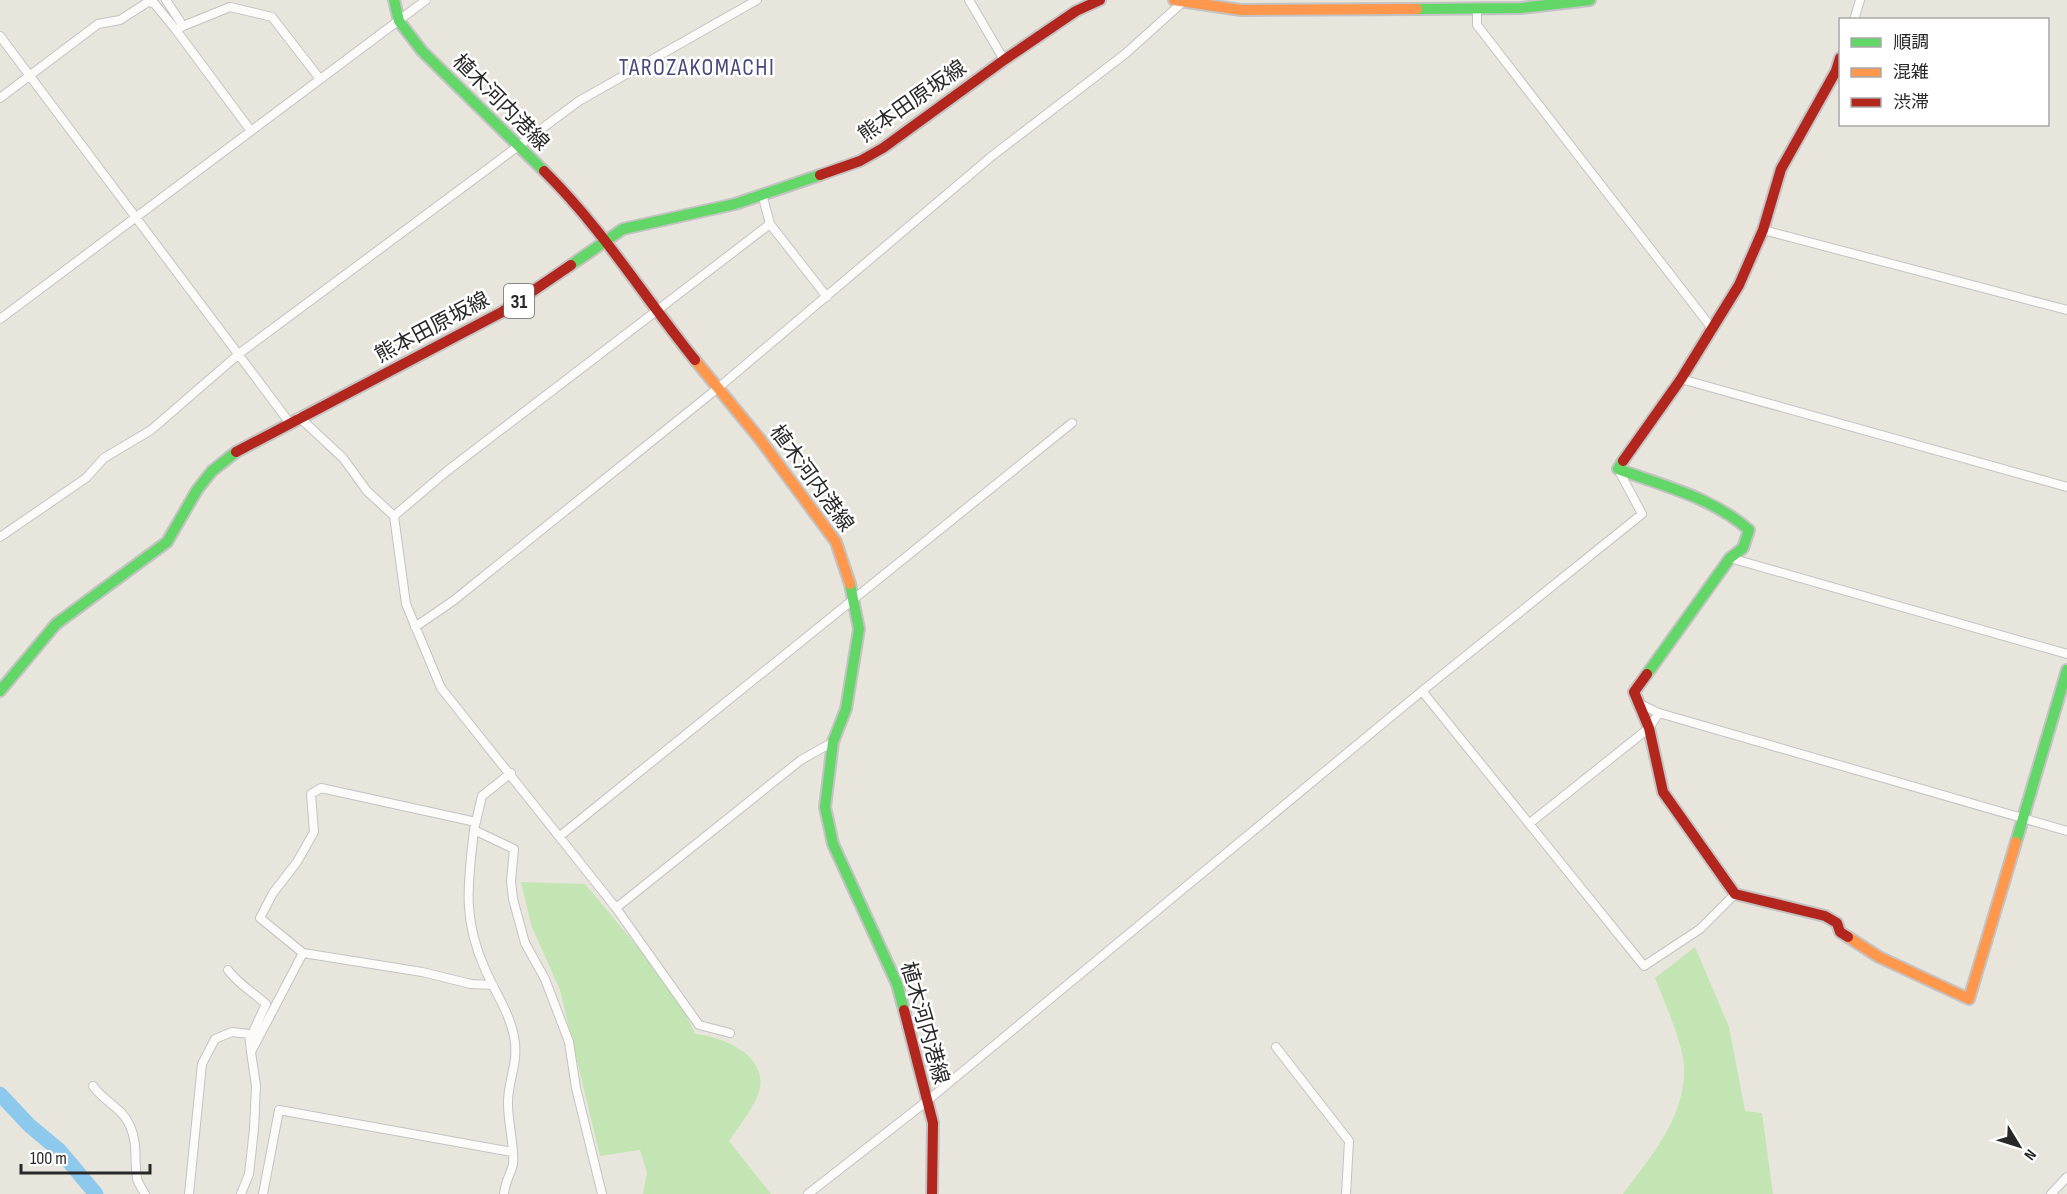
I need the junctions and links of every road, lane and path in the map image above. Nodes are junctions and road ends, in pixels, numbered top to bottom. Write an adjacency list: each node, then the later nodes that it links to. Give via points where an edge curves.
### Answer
1 (166, 0): 13 (street)
2 (394, 0): 12 (main road, 植木河内港線)
3 (426, 0): 12 (street)
4 (757, 0): 21 (street, via 579,101)
5 (969, 0): 15 (street)
6 (1100, 0): 15 (main road, 熊本田原坂線 / 31, via 1076,11)
7 (1860, 0): 11 (street)
8 (1181, 1): 10 (main road, via 1241,10); 27 (street, via 1125,54 992,156)
9 (1584, 1): 10 (main road)
10 (1477, 8): 31 (street, via 1477,25)
11 (1855, 18)
12 (399, 21): 18 (street); 21 (main road, 植木河内港線, via 422,51)
13 (179, 28): 17 (street, via 154,3 148,2 120,20 98,24); 18 (street, via 230,7 272,17); 20 (street)
14 (0, 36): 17 (street)
15 (1004, 60): 22 (main road, 熊本田原坂線 / 31, via 860,161)
16 (1839, 61): 25 (main road, via 1781,169)
17 (31, 75): 19 (street); 23 (street)
18 (320, 80): 20 (street)
19 (0, 98)
20 (251, 131): 23 (street)
21 (518, 148): 26 (main road, 植木河内港線, via 578,206); 32 (street)
22 (762, 194): 24 (street); 26 (main road, 熊本田原坂線 / 31, via 735,204 638,224)
23 (136, 217): 30 (street); 32 (street)
24 (770, 224): 27 (street); 29 (street)
25 (1762, 230): 28 (street); 31 (main road, via 1739,285)
26 (607, 241): 29 (main road, 植木河内港線); 35 (main road, 熊本田原坂線 / 31, via 502,312)
27 (827, 297): 34 (street)
28 (2067, 310)
29 (656, 311): 34 (main road, 植木河内港線); 39 (street)
30 (0, 319)
31 (1711, 327): 33 (main road)
32 (240, 354): 35 (street); 40 (street, via 151,430 104,458 86,477)
33 (1681, 379): 37 (main road); 38 (street)
34 (718, 388): 42 (main road, 植木河内港線, via 828,528 845,562); 43 (street, via 453,601)
35 (294, 419): 39 (street, via 343,458 367,491); 47 (main road, 熊本田原坂線 / 31, via 212,471 168,542 56,624)
36 (1072, 423): 42 (street)
37 (1618, 469): 41 (main road, via 1739,519 1749,530 1743,548); 46 (street, via 1642,514)
38 (2067, 487)
39 (394, 516): 43 (street, via 406,604)
40 (0, 537)
41 (1730, 558): 44 (street); 48 (main road, via 1634,692)
42 (854, 598): 51 (main road, 植木河内港線, via 859,630 846,709); 57 (street)
43 (415, 627): 52 (street, via 441,688)
44 (2067, 654)
45 (2067, 670): 53 (main road)
46 (1422, 690): 54 (street); 67 (street)
47 (0, 691)
48 (1640, 704): 49 (street); 50 (main road)
49 (1659, 713): 50 (street); 53 (street)
50 (1649, 728): 54 (street); 58 (main road, via 1663,792)
51 (833, 742): 59 (street, via 801,760); 67 (main road, 植木河内港線, via 825,807 833,844 897,984)
52 (512, 773): 55 (street, via 482,796); 57 (street)
53 (2022, 818): 56 (street); 58 (main road, via 1969,999 1879,957 1840,932 1837,923 1825,916)
54 (1530, 823): 58 (street, via 1644,966 1700,929)
55 (475, 826): 60 (street, via 321,788 311,794 314,832 260,918); 62 (street, via 466,897 472,934); 75 (street, via 514,849 513,899 525,943 545,979 569,1042)
56 (2067, 831)
57 (560, 836): 59 (street)
58 (1735, 894)
59 (616, 908): 63 (street, via 699,1025)
60 (303, 953): 62 (street); 65 (street)
61 (228, 970): 65 (street, via 266,1004 254,1030)
62 (493, 985): 68 (street, via 514,1038 515,1070 508,1097)
63 (730, 1033)
64 (1276, 1047): 78 (street, via 1349,1141)
65 (251, 1052): 71 (street, via 249,1034 232,1032 215,1039 202,1064); 72 (street, via 256,1086 254,1130 249,1174)
66 (93, 1086): 70 (street, via 101,1097 111,1101 131,1127 137,1177)
67 (927, 1101): 76 (street); 77 (main road, 植木河内港線, via 933,1134)
68 (512, 1152): 73 (street, via 279,1110); 74 (street, via 513,1165 505,1180)
69 (2067, 1177): 79 (street)
70 (146, 1194)
71 (189, 1194)
72 (241, 1194)
73 (263, 1194)
74 (504, 1194)
75 (602, 1194)
76 (808, 1194)
77 (932, 1194)
78 (1346, 1194)
79 (2051, 1194)

